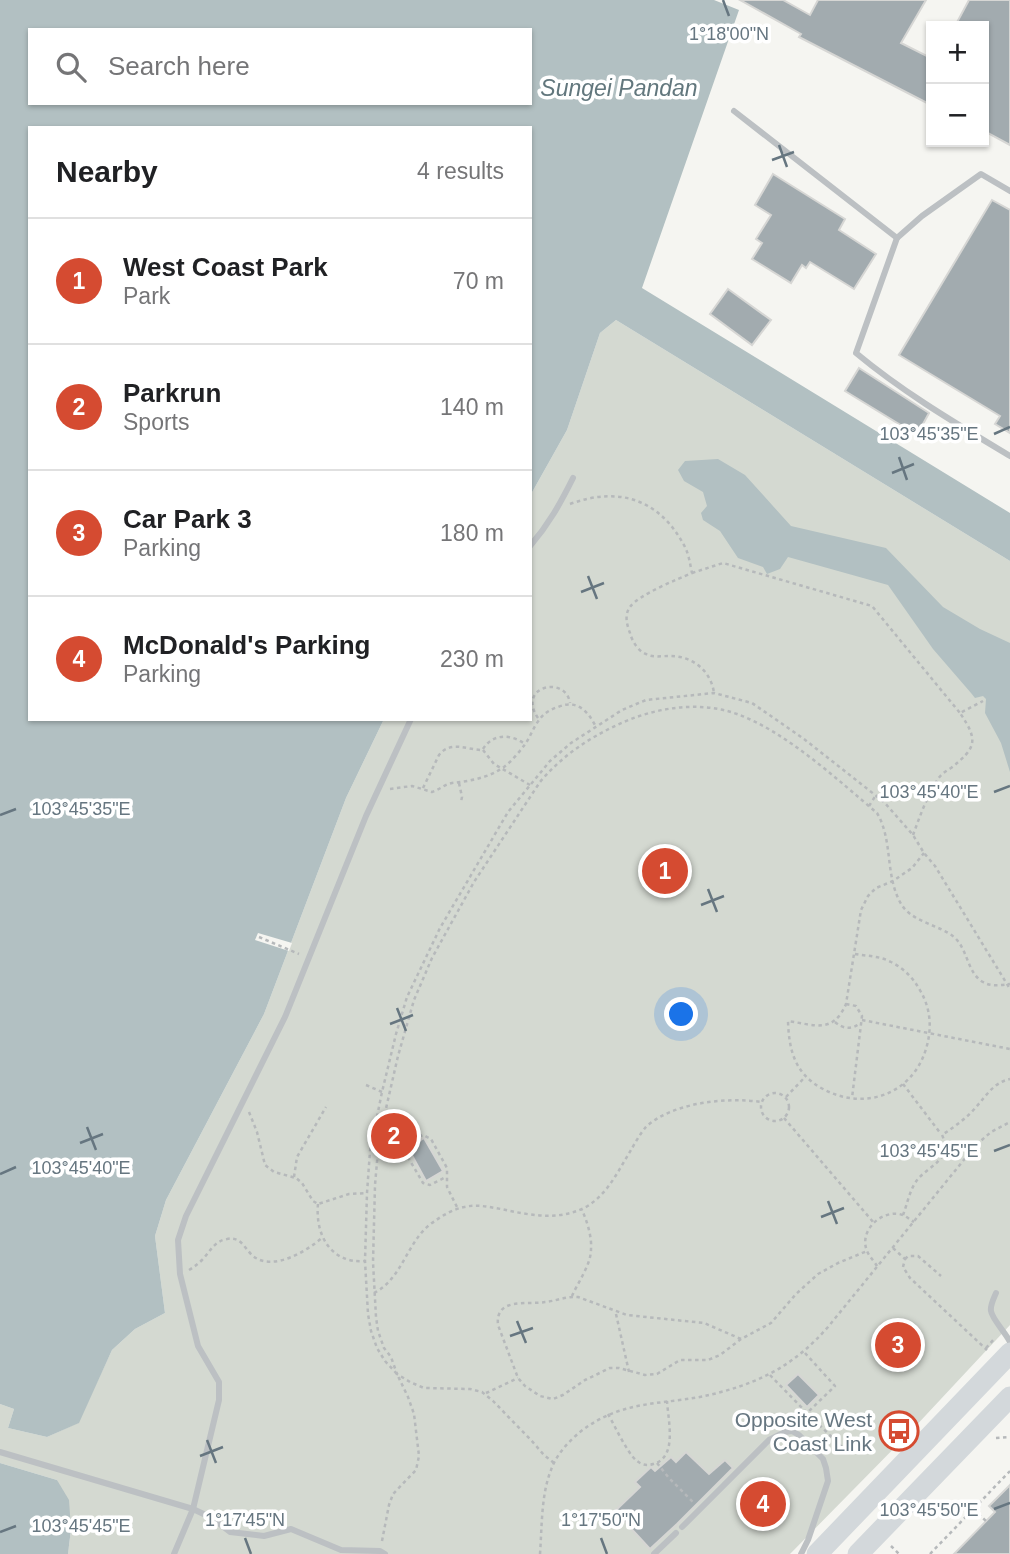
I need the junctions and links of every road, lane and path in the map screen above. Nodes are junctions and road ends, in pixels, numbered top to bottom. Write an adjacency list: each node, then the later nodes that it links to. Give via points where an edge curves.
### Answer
1 (734, 111): 3 (lane)
2 (1010, 191): 3 (lane, via 981,174)
3 (897, 238): 4 (lane, via 856,353 927,407)
4 (1010, 456)
5 (573, 478): 7 (lane, via 558,509)
6 (587, 498): 8 (path, via 631,498 651,508 673,528 686,549)
7 (532, 543)
8 (692, 573): 9 (path, via 633,603 627,623 640,651 694,662 709,677); 14 (path, via 723,563 872,606)
9 (714, 693): 17 (path, via 646,700); 25 (path, via 752,703)
10 (532, 698): 12 (path, via 538,691 558,687)
11 (983, 701): 14 (path)
12 (570, 703): 15 (path); 17 (path, via 585,711)
13 (532, 708): 15 (path)
14 (960, 713): 28 (path, via 972,734 972,746 940,777)
15 (539, 720): 18 (path)
16 (410, 721): 24 (lane)
17 (596, 727): 22 (path, via 570,743)
18 (525, 744): 19 (path, via 503,736); 20 (path)
19 (483, 750): 20 (path); 23 (path, via 457,746 443,750)
20 (500, 769): 21 (path); 22 (path)
21 (459, 783): 23 (path, via 432,792); 26 (path)
22 (530, 785): 44 (path, via 508,812 440,928 407,997)
23 (422, 788): 24 (path, via 402,786)
24 (377, 795): 33 (lane)
25 (876, 795): 27 (path); 28 (path)
26 (461, 802)
27 (869, 806): 30 (path, via 883,823); 53 (path, via 775,733 725,711 679,707 648,713 571,752 540,782 474,882 432,958 407,1022)
28 (913, 835): 29 (path)
29 (924, 853): 30 (path); 34 (path)
30 (893, 881): 32 (path, via 868,896 861,910); 34 (path, via 905,910 954,937 978,978 990,985)
31 (259, 937): 33 (path)
32 (855, 954): 35 (path); 38 (path, via 891,961 911,977 925,998)
33 (309, 958): 48 (lane)
34 (1009, 985)
35 (846, 1004): 36 (path, via 858,1008); 37 (path)
36 (862, 1020): 37 (path, via 848,1028); 38 (path); 46 (path)
37 (835, 1021): 40 (path, via 826,1026 788,1021 792,1051)
38 (930, 1034): 39 (path); 42 (path, via 919,1066)
39 (1010, 1049)
40 (805, 1077): 45 (path); 46 (path, via 827,1091)
41 (1010, 1079): 52 (path, via 984,1094 978,1106)
42 (903, 1084): 46 (path, via 879,1096); 52 (path)
43 (366, 1085): 44 (path)
44 (382, 1092): 57 (path)
45 (786, 1097): 47 (path, via 772,1093); 50 (path, via 790,1107)
46 (852, 1098)
47 (762, 1102): 50 (path, via 768,1119); 60 (path, via 708,1101 664,1116 646,1128 606,1190)
48 (243, 1103): 56 (path, via 265,1165); 70 (lane, via 186,1216 178,1240)
49 (326, 1107): 56 (path, via 297,1157)
50 (784, 1118): 63 (path)
51 (1010, 1122): 62 (path, via 976,1145)
52 (942, 1135): 61 (path, via 943,1155 916,1180)
53 (379, 1139): 54 (path); 72 (path)
54 (402, 1144): 55 (path, via 423,1183 430,1185); 55 (path, via 427,1136 447,1168)
55 (447, 1176): 59 (path)
56 (294, 1177): 58 (path)
57 (366, 1193): 58 (path); 68 (path)
58 (318, 1204): 64 (path)
59 (458, 1209): 60 (path, via 484,1206 549,1217); 72 (path, via 421,1232 393,1278)
60 (582, 1209): 74 (path, via 591,1248)
61 (903, 1215): 62 (path); 63 (path, via 887,1215)
62 (914, 1222): 65 (path)
63 (874, 1223): 66 (path, via 866,1236)
64 (323, 1237): 68 (path, via 340,1257); 70 (path, via 298,1254 276,1261 257,1258 239,1240 228,1238)
65 (892, 1247): 67 (path); 69 (path)
66 (867, 1251): 69 (path); 76 (path, via 818,1274 771,1323)
67 (905, 1259): 71 (path, via 918,1256); 79 (path, via 910,1278)
68 (365, 1261): 81 (path, via 371,1331 382,1356)
69 (877, 1266): 78 (path)
70 (180, 1274): 96 (lane, via 198,1346 219,1382)
71 (941, 1276)
72 (374, 1293): 81 (path, via 378,1331)
73 (996, 1293): 77 (lane, via 990,1309)
74 (572, 1296): 75 (path); 83 (path, via 542,1303 518,1302 501,1310 498,1325)
75 (616, 1312): 76 (path, via 704,1323); 80 (path)
76 (741, 1339): 80 (path, via 708,1360 680,1360 657,1374)
77 (1010, 1342)
78 (804, 1352): 82 (path); 87 (path, via 835,1386)
79 (1005, 1358): 106 (highway)
80 (629, 1372): 83 (path, via 606,1370 551,1399 535,1393)
81 (397, 1374): 84 (path, via 424,1388 470,1389); 101 (path, via 414,1414 418,1461 393,1494)
82 (770, 1374): 86 (path, via 720,1392); 87 (path)
83 (518, 1378): 84 (path)
84 (485, 1394): 93 (path)
85 (1010, 1396): 90 (highway)
86 (667, 1401): 88 (path); 94 (path, via 669,1448)
87 (807, 1413): 91 (path)
88 (608, 1414): 93 (path, via 572,1439); 94 (path, via 637,1461)
89 (1010, 1422): 90 (highway)
90 (970, 1437): 107 (highway)
91 (842, 1447)
92 (0, 1452): 96 (lane)
93 (554, 1463): 103 (path)
94 (657, 1463): 97 (path)
95 (1010, 1471): 98 (path)
96 (194, 1509): 101 (lane, via 230,1532 264,1536 291,1529 341,1550); 102 (lane)
97 (700, 1509): 104 (lane); 105 (lane, via 769,1440 792,1431 823,1459 828,1481)
98 (973, 1509): 99 (path); 109 (path)
99 (986, 1521)
100 (888, 1543): 108 (path)
101 (383, 1553)
102 (174, 1554)
103 (540, 1554)
104 (654, 1554)
105 (801, 1554)
106 (817, 1554)
107 (858, 1554)
108 (899, 1554)
109 (930, 1554)

